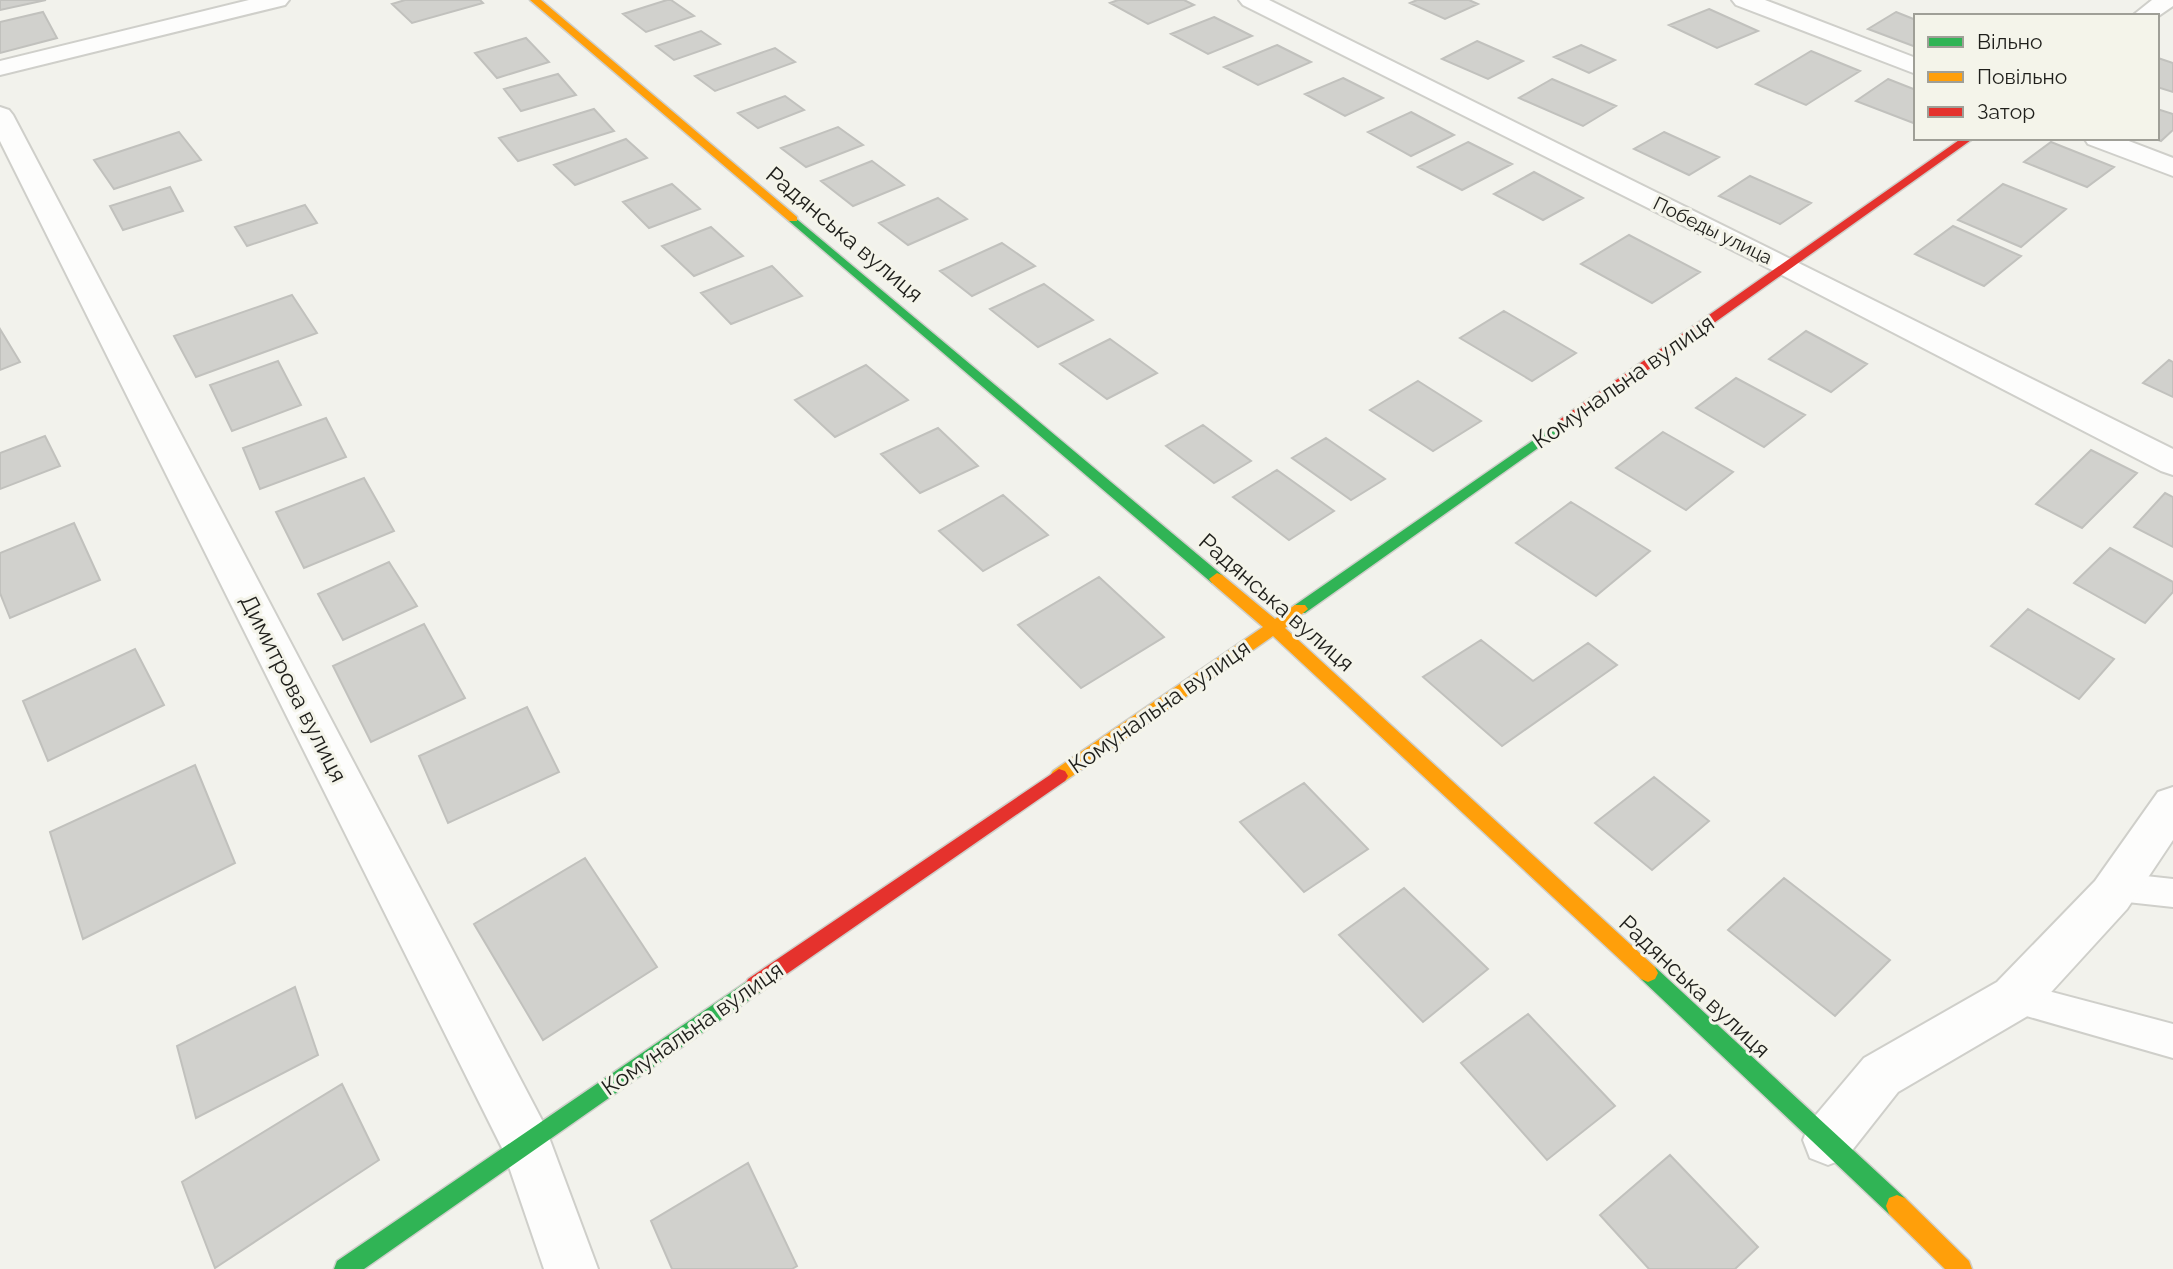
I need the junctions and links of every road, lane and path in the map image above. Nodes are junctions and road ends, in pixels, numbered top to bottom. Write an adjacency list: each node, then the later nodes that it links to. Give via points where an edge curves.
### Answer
1 (277, 0): 8 (street)
2 (535, 0): 15 (street, Радянська вулиця)
3 (1251, 0): 13 (street, Победы улица)
4 (1744, 0): 7 (street)
5 (2167, 0): 6 (street)
6 (2147, 14)
7 (1914, 66)
8 (0, 68)
9 (0, 115): 22 (street, Димитрова вулиця)
10 (1966, 140): 13 (street, Комунальна вулиця)
11 (2102, 140): 12 (street)
12 (2173, 168)
13 (1786, 266): 14 (street, Победы улица); 15 (street, Комунальна вулиця)
14 (2173, 463)
15 (1274, 627): 21 (street, Радянська вулиця); 22 (street, Комунальна вулиця)
16 (2173, 805): 17 (street)
17 (2118, 887): 18 (lane); 19 (street)
18 (2173, 893)
19 (2014, 998): 20 (lane); 21 (street, via 1881,1075)
20 (2173, 1041)
21 (1828, 1140): 25 (street, Радянська вулиця)
22 (526, 1142): 23 (street, Комунальна вулиця); 24 (street, Димитрова вулиця)
23 (345, 1269)
24 (571, 1269)
25 (1961, 1269)

